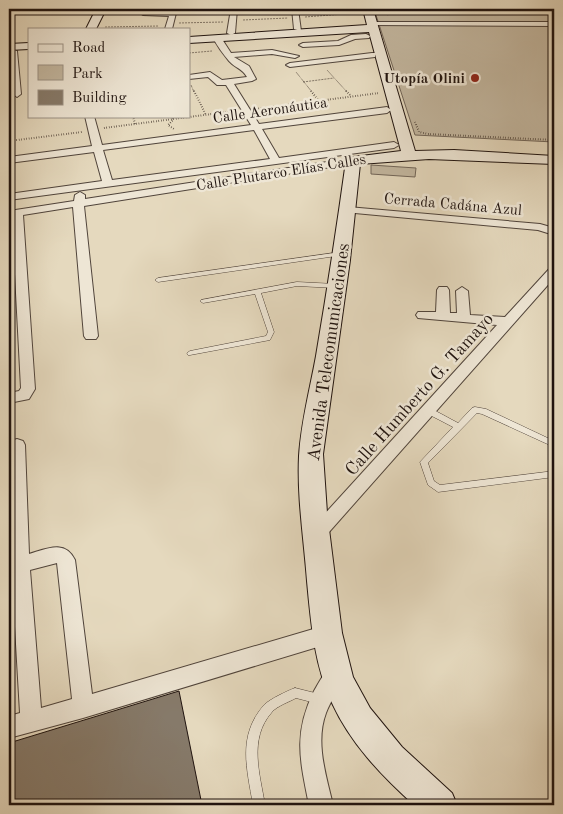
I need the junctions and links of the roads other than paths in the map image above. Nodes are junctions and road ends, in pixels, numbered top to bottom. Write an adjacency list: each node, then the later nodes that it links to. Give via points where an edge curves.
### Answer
1 (101, 9): 11 (street)
2 (110, 9): 11 (street)
3 (234, 9): 12 (street)
4 (295, 9): 8 (street)
5 (173, 11): 6 (street); 10 (street)
6 (143, 13)
7 (366, 21): 8 (street); 9 (street, via 392,24); 14 (street); 16 (street, via 354,37 339,43); 21 (street); 32 (street)
8 (297, 23): 12 (street)
9 (554, 24)
10 (168, 26)
11 (97, 28)
12 (231, 33): 13 (street)
13 (190, 35)
14 (217, 38): 15 (street); 20 (street)
15 (190, 40)
16 (303, 45)
17 (28, 46): 18 (street)
18 (10, 50): 19 (street); 27 (street)
19 (28, 50)
20 (226, 52): 22 (street, via 272,52); 25 (street, via 233,61 246,68 252,79)
21 (372, 55): 23 (street); 28 (street)
22 (295, 56)
23 (290, 65)
24 (190, 77): 25 (street, via 210,74 218,82)
25 (229, 82): 30 (street)
26 (28, 93): 27 (street)
27 (13, 95)
28 (387, 110): 30 (street, Calle Aeronáutica); 32 (street)
29 (89, 118): 31 (street)
30 (257, 127): 31 (street, Calle Aeronáutica); 35 (street)
31 (97, 148): 34 (street, Calle Aeronáutica); 38 (street)
32 (402, 149): 33 (street, Calle Plutarco Elías Calles); 35 (street, Calle Plutarco Elías Calles); 36 (street, Calle Plutarco Elías Calles); 37 (street, Calle Plutarco Elías Calles)
33 (554, 150)
34 (9, 160)
35 (276, 160): 38 (street, Calle Plutarco Elías Calles)
36 (554, 160)
37 (353, 161): 41 (street, Calle Plutarco Elías Calles); 42 (street, Avenida Telecomunicaciones)
38 (107, 182): 39 (street, Calle Plutarco Elías Calles)
39 (80, 186): 40 (street, Calle Plutarco Elías Calles); 41 (street)
40 (9, 197)
41 (79, 203): 43 (street, Calle Plutarco Elías Calles); 57 (street)
42 (348, 210): 44 (street, Cerrada Cadána Azul, via 540,227); 45 (street, Avenida Telecomunicaciones)
43 (13, 214): 59 (street, via 28,389 24,395)
44 (554, 232)
45 (341, 254): 47 (lane); 48 (street, Avenida Telecomunicaciones)
46 (553, 275): 56 (street, Calle Humberto G. Tamayo)
47 (158, 280)
48 (336, 286): 50 (lane, via 297,284); 65 (street, Avenida Telecomunicaciones, via 311,467)
49 (442, 290): 54 (street)
50 (257, 291): 52 (lane); 58 (lane, via 271,332 268,338)
51 (462, 291): 55 (street)
52 (203, 301)
53 (423, 315): 54 (street)
54 (443, 317): 55 (street)
55 (464, 318): 56 (street)
56 (510, 322): 60 (street, Calle Humberto G. Tamayo)
57 (92, 336)
58 (190, 353)
59 (9, 398)
60 (429, 411): 61 (lane); 65 (street, Calle Humberto G. Tamayo)
61 (459, 428): 62 (lane, via 472,412 479,410); 64 (lane, via 424,462 431,482 438,489)
62 (554, 444)
63 (17, 445): 66 (street)
64 (554, 474)
65 (316, 535): 67 (street, Avenida Telecomunicaciones)
66 (15, 566): 69 (street, via 60,554 66,560); 70 (street)
67 (327, 635): 68 (street, Avenida Telecomunicaciones); 69 (street)
68 (327, 687): 72 (lane, via 295,693 269,707 255,729 251,752); 73 (street, via 309,728 308,742); 74 (street, Avenida Telecomunicaciones, via 349,704 369,737 401,772)
69 (82, 707): 70 (street)
70 (31, 720): 71 (street)
71 (9, 727)
72 (259, 805)
73 (321, 805)
74 (440, 805)

